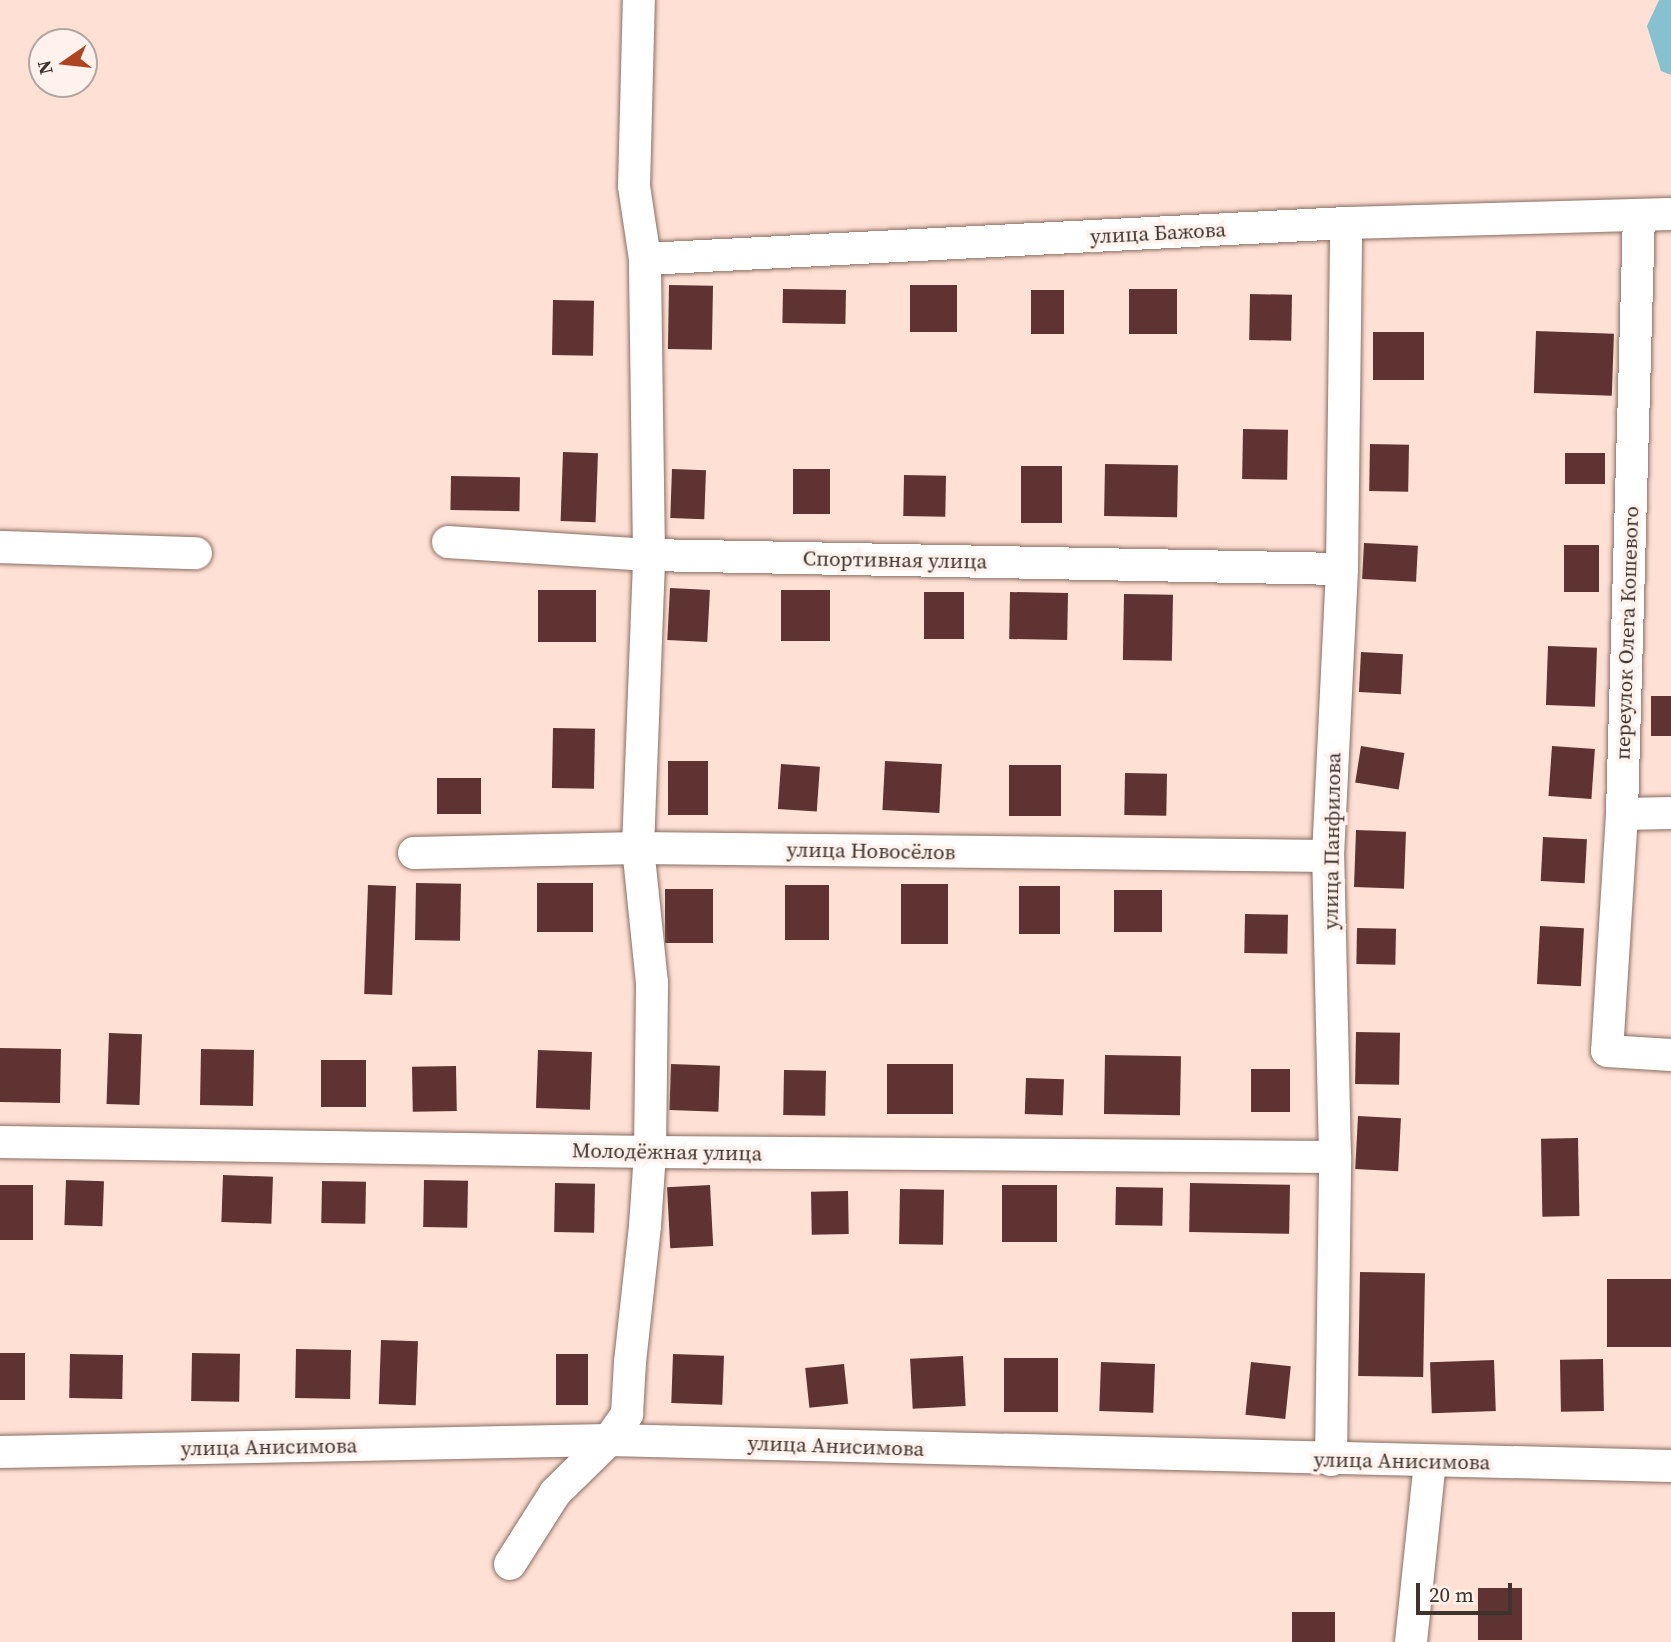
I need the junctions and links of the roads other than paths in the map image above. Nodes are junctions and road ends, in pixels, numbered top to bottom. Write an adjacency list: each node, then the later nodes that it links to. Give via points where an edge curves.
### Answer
1 (639, 0): 5 (street, via 634,186)
2 (1671, 214): 3 (street, улица Бажова)
3 (1639, 215): 4 (street, улица Бажова); 12 (street, переулок Олега Кошевого)
4 (1346, 223): 5 (street, улица Бажова); 10 (street, улица Панфилова)
5 (645, 259): 9 (street)
6 (448, 542): 9 (street, Спортивная улица)
7 (0, 547): 8 (street)
8 (197, 553)
9 (649, 555): 10 (street, Спортивная улица); 13 (street)
10 (1342, 569): 15 (street, улица Панфилова)
11 (1671, 813): 12 (street)
12 (1622, 814): 16 (street, переулок Олега Кошевого, via 1607,1051)
13 (638, 848): 14 (street, улица Новосёлов); 15 (street, улица Новосёлов); 18 (street, via 652,983)
14 (414, 853)
15 (1328, 856): 19 (street, улица Панфилова)
16 (1671, 1055)
17 (0, 1142): 18 (street, Молодёжная улица)
18 (650, 1152): 19 (street, Молодёжная улица); 20 (street, via 628,1414)
19 (1335, 1157): 22 (street, улица Панфилова)
20 (609, 1440): 21 (street, улица Анисимова); 22 (street, улица Анисимова); 25 (street, via 555,1493)
21 (0, 1452)
22 (1331, 1460): 23 (street, улица Анисимова)
23 (1430, 1462): 24 (street, улица Анисимова); 26 (street)
24 (1671, 1466)
25 (510, 1564)
26 (1411, 1642)

